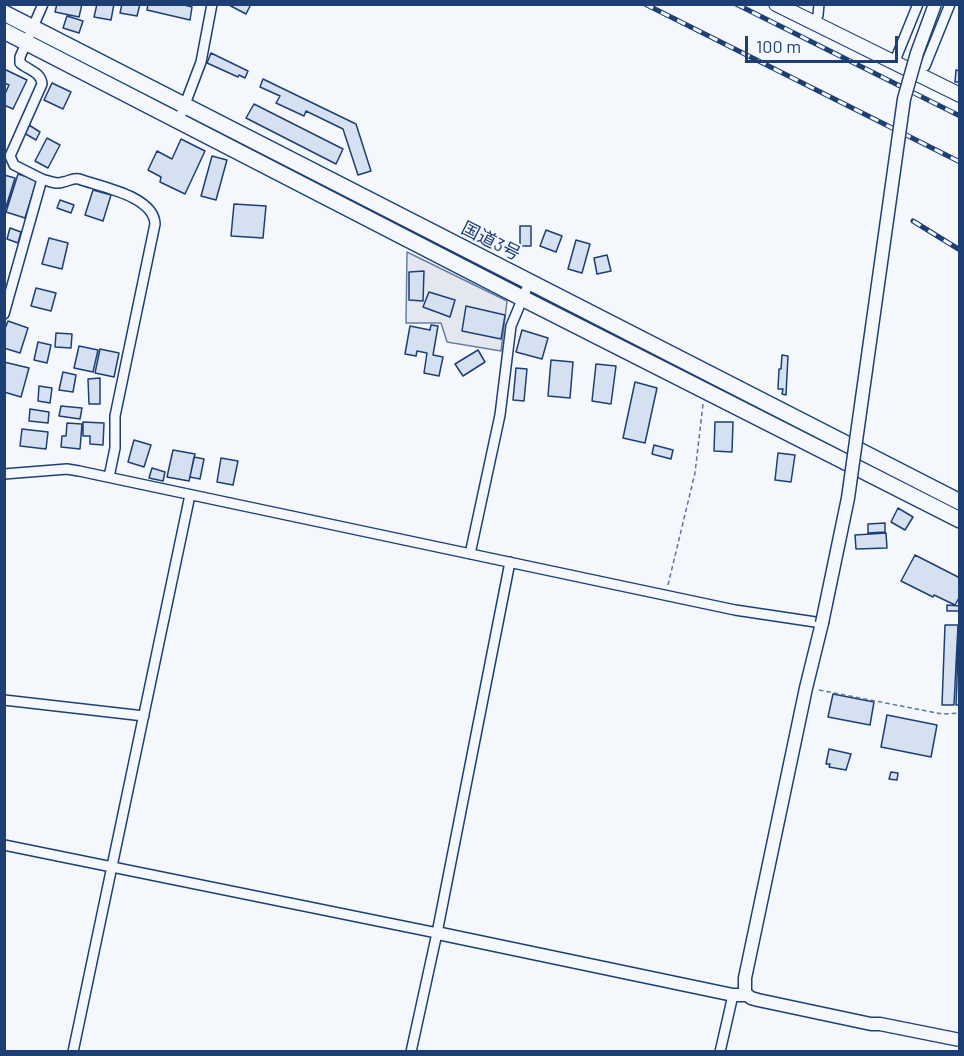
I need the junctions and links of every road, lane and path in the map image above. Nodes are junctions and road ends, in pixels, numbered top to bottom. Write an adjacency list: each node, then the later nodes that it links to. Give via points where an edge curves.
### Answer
1 (43, 4): 10 (street)
2 (212, 4): 16 (street, via 201,62)
3 (776, 4): 9 (main road)
4 (819, 4): 9 (street)
5 (918, 4): 13 (street)
6 (935, 4): 31 (street, bridge, via 904,99 849,498)
7 (950, 4): 14 (street)
8 (4, 13): 10 (highway, 国道3号)
9 (814, 23): 13 (main road)
10 (27, 24): 12 (street); 16 (highway, 国道3号)
11 (8, 33): 12 (highway, 国道3号)
12 (26, 42): 17 (highway, 国道3号); 18 (street, via 20,63 39,75 42,84 10,160)
13 (894, 63): 15 (main road)
14 (925, 66)
15 (960, 95)
16 (185, 106): 17 (street); 19 (highway, 国道3号)
17 (179, 120): 20 (highway, 国道3号)
18 (42, 179): 21 (street); 24 (street, via 55,183 79,179 139,200 155,216 115,416 115,448)
19 (529, 283): 20 (street); 26 (highway, 国道3号)
20 (522, 298): 22 (highway, 国道3号); 28 (street, via 511,326 500,415)
21 (4, 314)
22 (704, 391): 27 (highway, 国道3号); 30 (path, via 695,473)
23 (4, 474): 24 (street, via 67,469)
24 (109, 477): 25 (street)
25 (190, 495): 28 (street); 35 (street)
26 (960, 502)
27 (960, 520)
28 (470, 554): 29 (street)
29 (510, 562): 30 (street); 38 (street)
30 (665, 595): 31 (street)
31 (822, 623): 32 (street)
32 (806, 688): 34 (path, via 942,714); 40 (street, via 745,978)
33 (4, 700): 35 (street)
34 (960, 713)
35 (144, 716): 37 (street)
36 (4, 845): 37 (street)
37 (112, 867): 38 (street); 42 (street)
38 (437, 933): 39 (street); 43 (street)
39 (733, 995): 40 (street); 44 (street)
40 (746, 995): 41 (street)
41 (960, 1040)
42 (73, 1052)
43 (411, 1052)
44 (720, 1052)

